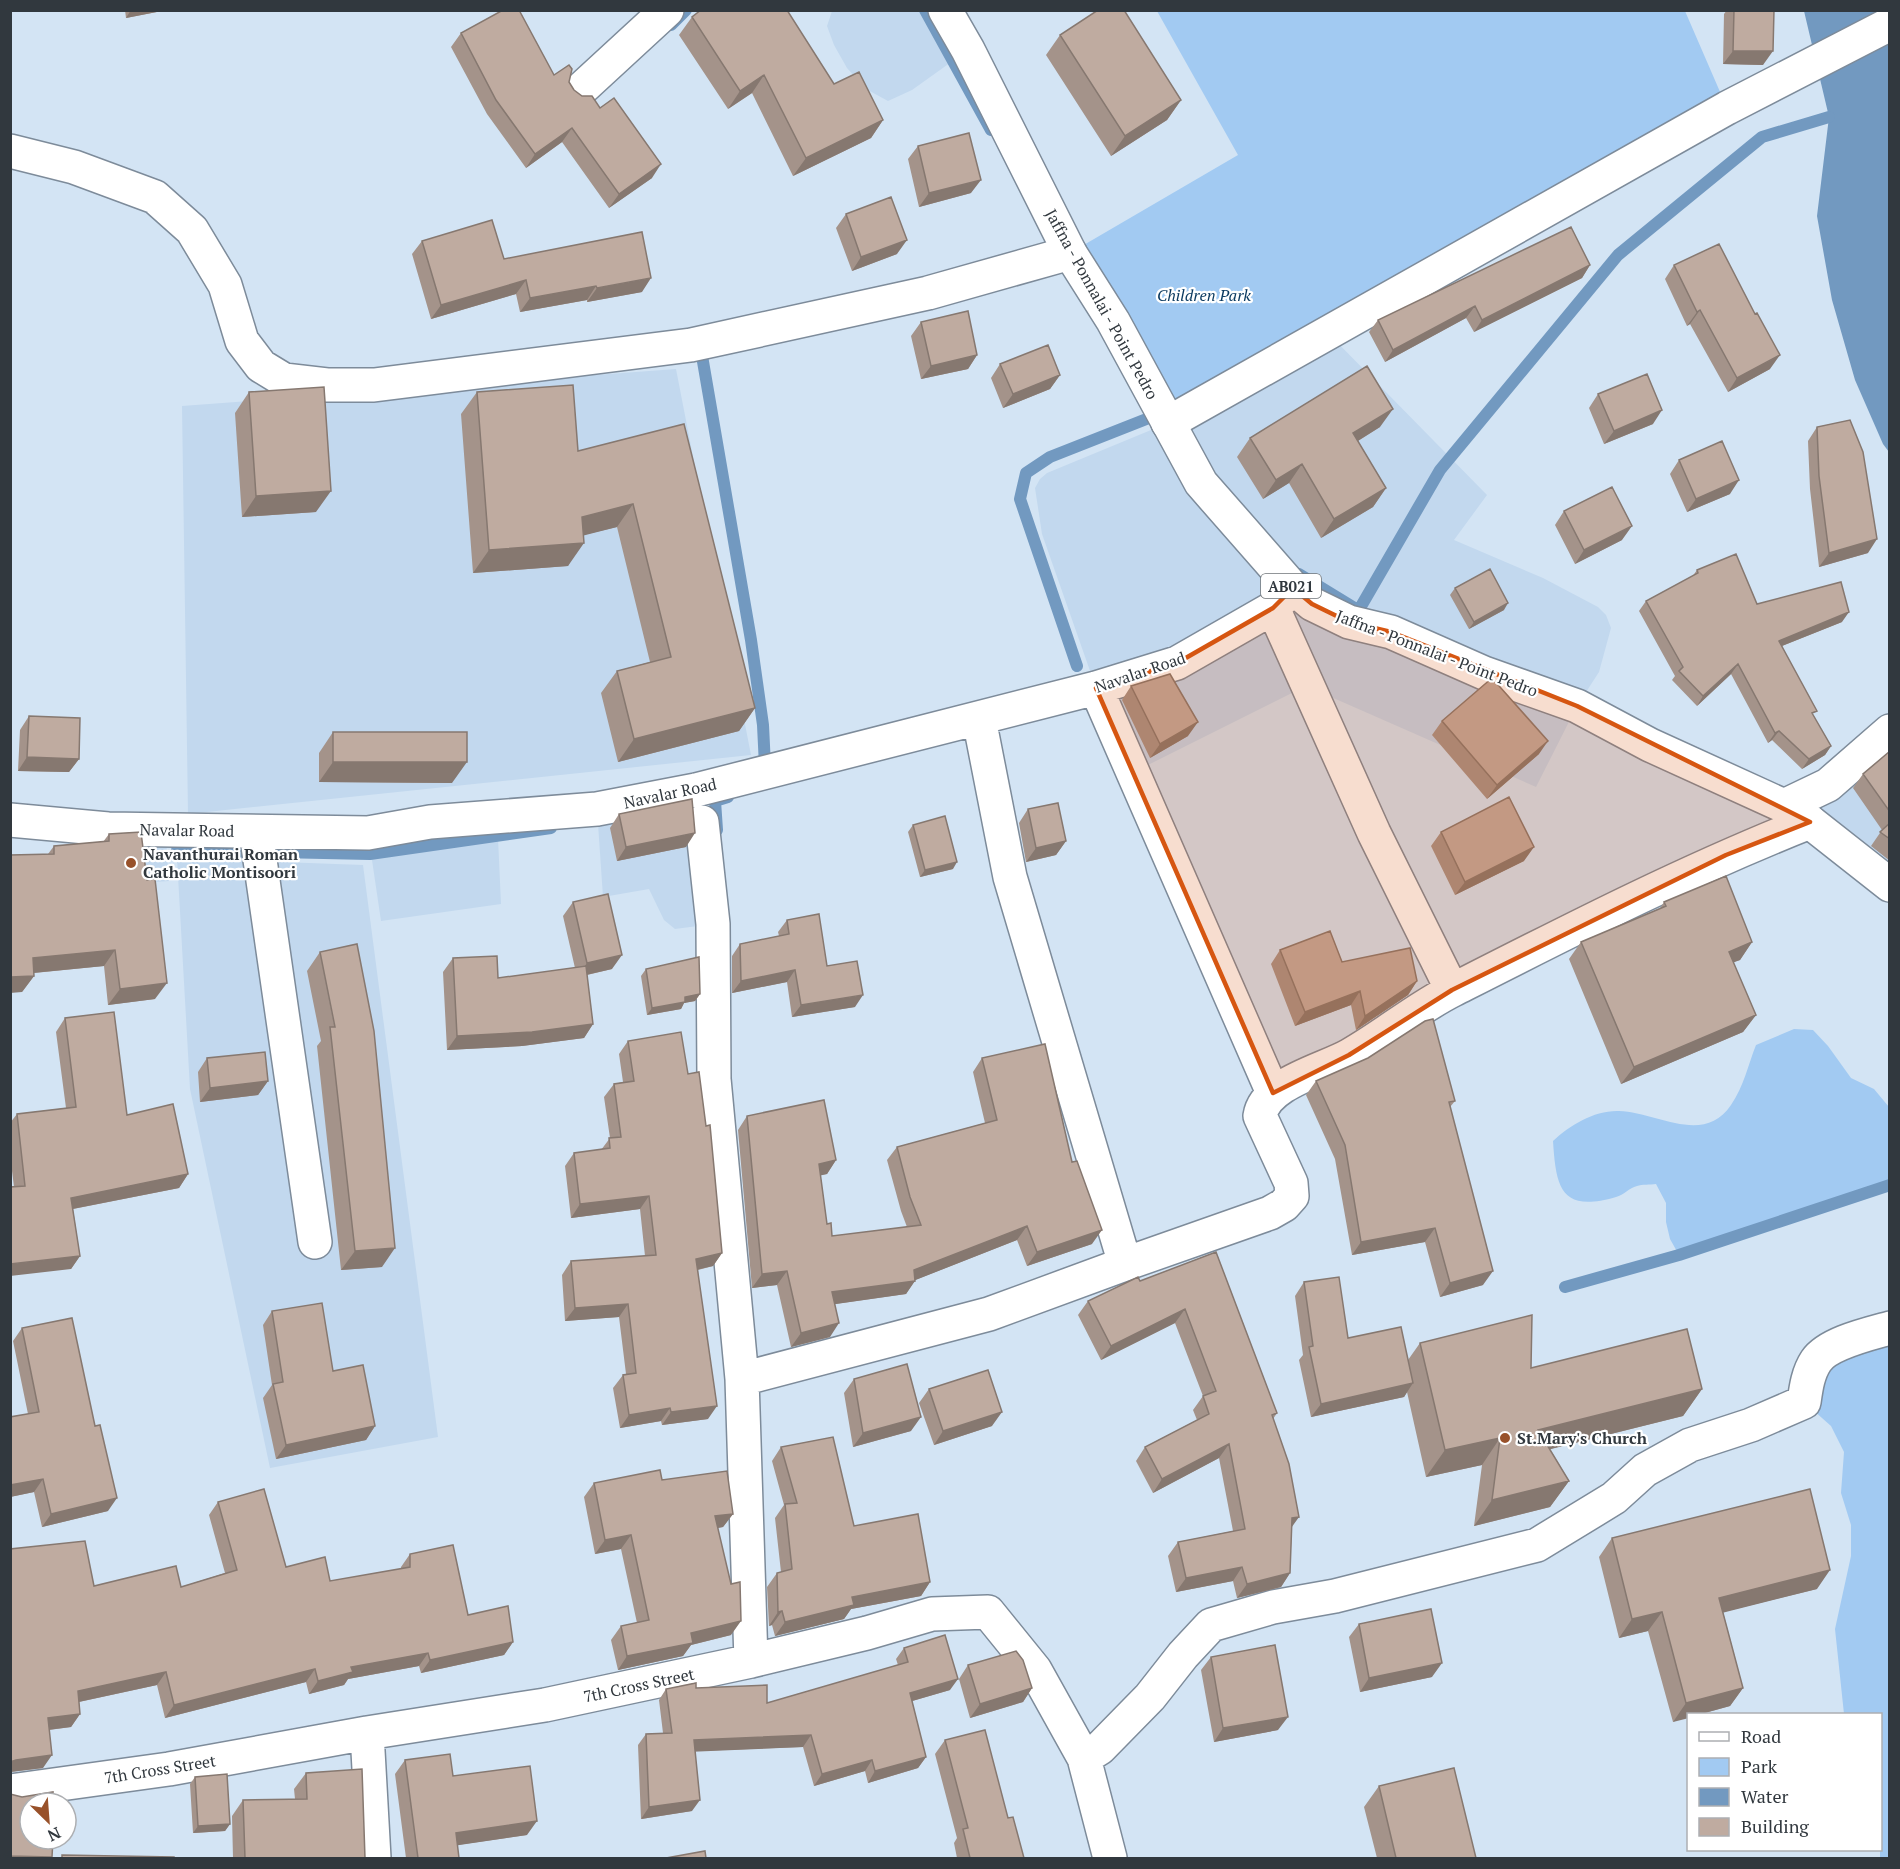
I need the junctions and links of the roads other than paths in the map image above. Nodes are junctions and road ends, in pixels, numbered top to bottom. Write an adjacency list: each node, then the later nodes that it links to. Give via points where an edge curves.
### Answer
1 (668, 10): 4 (street)
2 (945, 10): 6 (street, Jaffna - Ponnalai - Point Pedro / AB021)
3 (1890, 24): 7 (street, via 1727,108)
4 (578, 92)
5 (10, 151): 6 (street, via 74,167 155,197 192,230 225,285 242,341 261,366 284,380 327,385 374,385 691,345 928,293)
6 (1071, 253): 7 (street, Jaffna - Ponnalai - Point Pedro / AB021)
7 (1168, 423): 8 (street, Jaffna - Ponnalai - Point Pedro / AB021, via 1201,483)
8 (1283, 598): 9 (street, Navalar Road, via 1176,663); 12 (street, Jaffna - Ponnalai - Point Pedro / AB021, via 1312,604 1349,622 1391,632 1484,673 1577,706); 17 (street, via 1374,833)
9 (1096, 688): 15 (street, Navalar Road, via 696,790 597,808 430,822 368,833); 18 (street)
10 (1890, 731): 12 (street)
11 (982, 734): 20 (street, via 1010,877)
12 (1797, 814): 16 (street, Jaffna - Ponnalai - Point Pedro / AB021); 17 (street, via 1726,855)
13 (10, 820): 15 (street, Navalar Road, via 108,829)
14 (702, 822): 22 (street, via 713,924 714,1079)
15 (256, 832): 19 (street)
16 (1890, 885)
17 (1452, 990): 18 (street, via 1349,1055)
18 (1272, 1093): 20 (street, via 1262,1105 1260,1116 1291,1183 1292,1196 1270,1213)
19 (315, 1242)
20 (1125, 1264): 22 (street, via 989,1314)
21 (1890, 1328): 25 (street, via 1839,1345 1817,1360 1804,1402 1690,1445 1645,1470 1614,1498 1537,1545 1212,1625 1100,1748)
22 (742, 1379): 23 (street)
23 (751, 1661): 24 (street, 7th Cross Street, via 545,1705); 25 (street, 7th Cross Street, via 932,1614 988,1612 1035,1670)
24 (367, 1732): 26 (street, 7th Cross Street, via 169,1769); 27 (street)
25 (1084, 1758): 28 (street, 7th Cross Street)
26 (10, 1791)
27 (374, 1858)
28 (1110, 1858)

